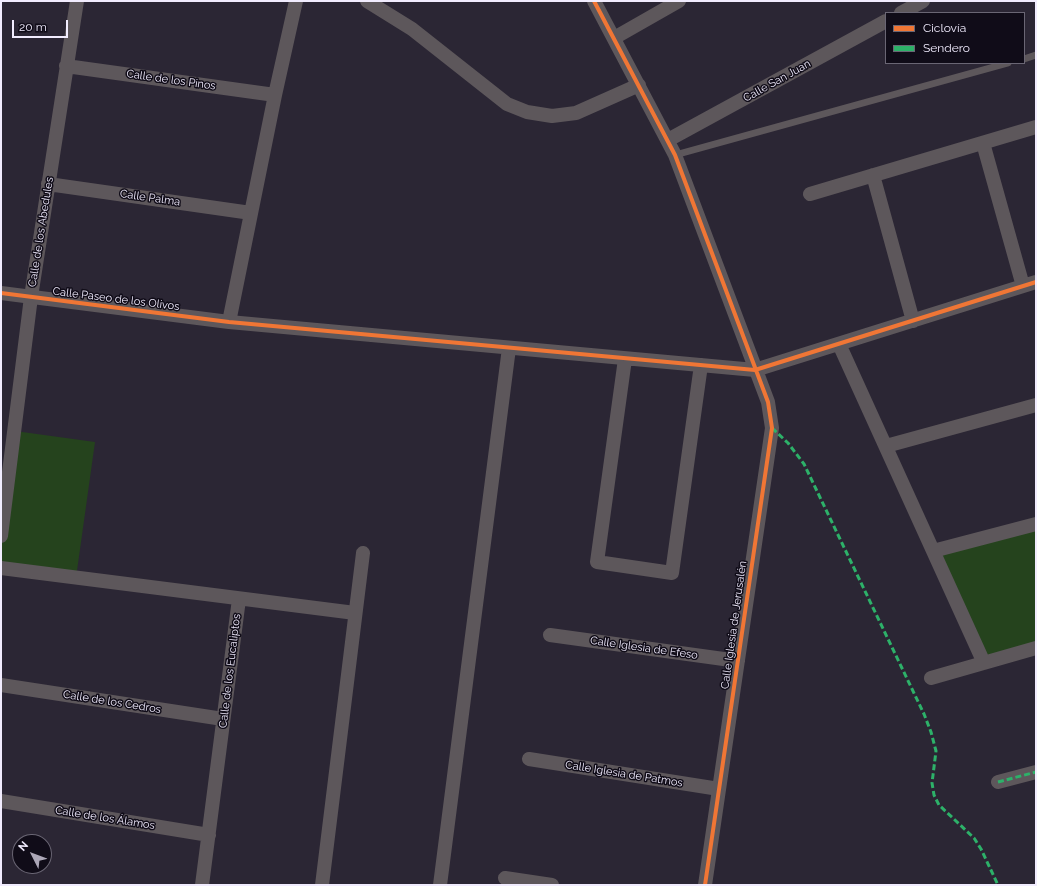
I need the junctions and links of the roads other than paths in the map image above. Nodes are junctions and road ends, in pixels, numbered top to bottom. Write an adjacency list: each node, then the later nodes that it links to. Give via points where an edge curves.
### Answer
1 (77, 1): 13 (street, Calle de los Abedules)
2 (296, 1): 15 (street)
3 (367, 1): 14 (street, via 412,29 507,104 527,112 552,116 576,113)
4 (594, 1): 9 (street, Calle Iglesia de Jerusalén)
5 (679, 1): 9 (street)
6 (922, 1): 7 (street)
7 (903, 12)
8 (885, 22): 17 (street, Calle San Juan)
9 (614, 38): 14 (street, Calle Iglesia de Jerusalén)
10 (1036, 55): 11 (lane)
11 (1025, 59)
12 (1004, 64): 19 (lane)
13 (66, 66): 15 (street, Calle de los Pinos); 21 (street, Calle de los Abedules)
14 (639, 85): 17 (street, Calle Iglesia de Jerusalén)
15 (275, 95): 23 (street)
16 (1036, 127): 18 (street)
17 (668, 140): 19 (street, Calle Iglesia de Jerusalén)
18 (983, 143): 20 (street); 24 (street)
19 (675, 155): 33 (street, Calle Iglesia de Jerusalén)
20 (873, 175): 22 (street); 27 (street)
21 (48, 184): 23 (street, Calle Palma); 26 (street, Calle de los Abedules)
22 (810, 194)
23 (251, 213): 28 (street)
24 (1030, 284): 27 (street)
25 (1, 293): 26 (street, Calle Paseo de los Olivos)
26 (31, 297): 28 (street, Calle Paseo de los Olivos); 37 (street, Calle de los Abedules)
27 (913, 321): 29 (street)
28 (229, 322): 30 (street, Calle Paseo de los Olivos)
29 (839, 344): 33 (street); 35 (street)
30 (509, 348): 31 (street, Calle Paseo de los Olivos); 59 (street)
31 (625, 359): 32 (street, Calle Paseo de los Olivos); 32 (street, via 596,562 672,573)
32 (701, 365): 33 (street, Calle Paseo de los Olivos)
33 (755, 370): 45 (street, Calle Iglesia de Jerusalén, via 768,402 772,428)
34 (1036, 405): 35 (street)
35 (886, 446): 38 (street)
36 (1036, 524): 38 (street)
37 (1, 536)
38 (933, 551): 46 (street)
39 (363, 553): 42 (street)
40 (1, 568): 41 (street, Calle de los Eucaliptos)
41 (239, 599): 42 (street); 49 (street, Calle de los Eucaliptos)
42 (355, 613): 58 (street)
43 (550, 635): 45 (street, Calle Iglesia de Efeso)
44 (1036, 648): 46 (street)
45 (738, 661): 53 (street, Calle Iglesia de Jerusalén)
46 (984, 663): 47 (street)
47 (930, 678)
48 (1, 685): 49 (street, Calle de los Cedros)
49 (224, 719): 55 (street, Calle de los Eucaliptos)
50 (529, 759): 53 (street, Calle Iglesia de Patmos)
51 (1036, 772): 52 (street)
52 (998, 782)
53 (719, 789): 61 (street, Calle Iglesia de Jerusalén)
54 (1, 801): 55 (street, Calle de los Álamos)
55 (209, 835): 57 (street, Calle de los Eucaliptos)
56 (505, 878): 60 (street)
57 (202, 885)
58 (322, 885)
59 (440, 885)
60 (552, 885)
61 (704, 885)

